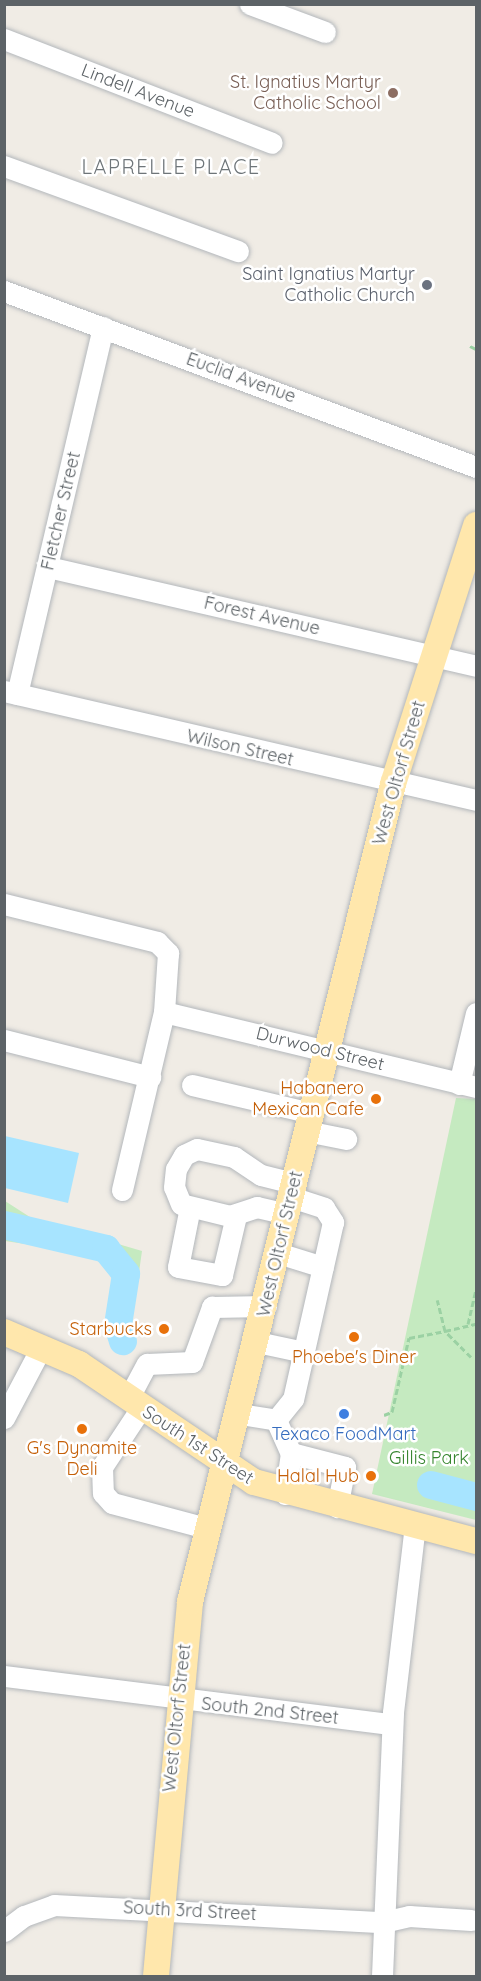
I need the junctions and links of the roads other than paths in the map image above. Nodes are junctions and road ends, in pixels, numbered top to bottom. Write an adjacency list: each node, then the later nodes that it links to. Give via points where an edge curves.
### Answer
1 (250, 4): 2 (street)
2 (325, 32)
3 (4, 39): 4 (street, Lindell Avenue)
4 (272, 143)
5 (4, 166): 6 (street)
6 (238, 251)
7 (4, 291): 8 (street, Euclid Avenue)
8 (103, 327): 9 (street, Euclid Avenue); 11 (street, Fletcher Street)
9 (477, 468)
10 (477, 525): 12 (main road, West Oltorf Street)
11 (48, 567): 12 (street, Forest Avenue); 14 (street, Fletcher Street)
12 (433, 656): 13 (street, Forest Avenue); 15 (main road, West Oltorf Street)
13 (477, 666)
14 (11, 693): 15 (street, Wilson Street)
15 (393, 784): 16 (street, Wilson Street); 21 (main road, West Oltorf Street)
16 (477, 800)
17 (4, 904): 18 (street, via 162,944 168,953)
18 (164, 1012): 21 (street, Durwood Street); 22 (street)
19 (477, 1013): 24 (street)
20 (4, 1040): 22 (street)
21 (325, 1049): 24 (street, Durwood Street); 25 (main road, West Oltorf Street)
22 (150, 1077): 27 (street)
23 (192, 1085): 25 (street)
24 (468, 1086)
25 (309, 1122): 26 (street); 28 (main road, West Oltorf Street)
26 (346, 1139)
27 (122, 1190)
28 (291, 1198): 29 (street, via 234,1157 197,1149 184,1155 174,1179 177,1197); 30 (street); 31 (main road, West Oltorf Street); 32 (street, via 324,1208 333,1222)
29 (190, 1207): 30 (street); 30 (street, via 178,1267 222,1275)
30 (236, 1216)
31 (278, 1253): 32 (street); 33 (main road, West Oltorf Street)
32 (323, 1267): 37 (street)
33 (266, 1306): 35 (main road, West Oltorf Street); 38 (street, via 212,1307 192,1362 147,1364)
34 (4, 1332): 36 (main road, South 1st Street)
35 (257, 1342): 37 (street); 41 (main road, West Oltorf Street)
36 (42, 1346): 38 (main road, South 1st Street, via 80,1364); 39 (street)
37 (304, 1352): 40 (street, via 293,1399)
38 (134, 1403): 43 (main road, South 1st Street); 47 (street, via 102,1467 103,1493 111,1503)
39 (4, 1418)
40 (276, 1420): 41 (street); 42 (street)
41 (238, 1423): 43 (main road, West Oltorf Street)
42 (291, 1453): 44 (street); 45 (street, via 345,1467)
43 (225, 1466): 44 (main road, South 1st Street); 47 (main road, West Oltorf Street)
44 (285, 1494): 45 (main road, South 1st Street)
45 (337, 1507): 46 (main road, South 1st Street)
46 (415, 1526): 48 (main road, South 1st Street); 51 (street)
47 (206, 1528): 50 (main road, West Oltorf Street)
48 (477, 1541)
49 (4, 1676): 50 (street, South 2nd Street)
50 (177, 1701): 51 (street, South 2nd Street); 52 (main road, West Oltorf Street)
51 (392, 1724): 54 (street)
52 (160, 1909): 54 (street, South 3rd Street); 55 (street, South 3rd Street, via 54,1905 24,1916); 56 (main road, West Oltorf Street)
53 (471, 1920): 54 (street, South 3rd Street, via 409,1916)
54 (383, 1922): 57 (street)
55 (4, 1931)
56 (156, 1977)
57 (382, 1977)

